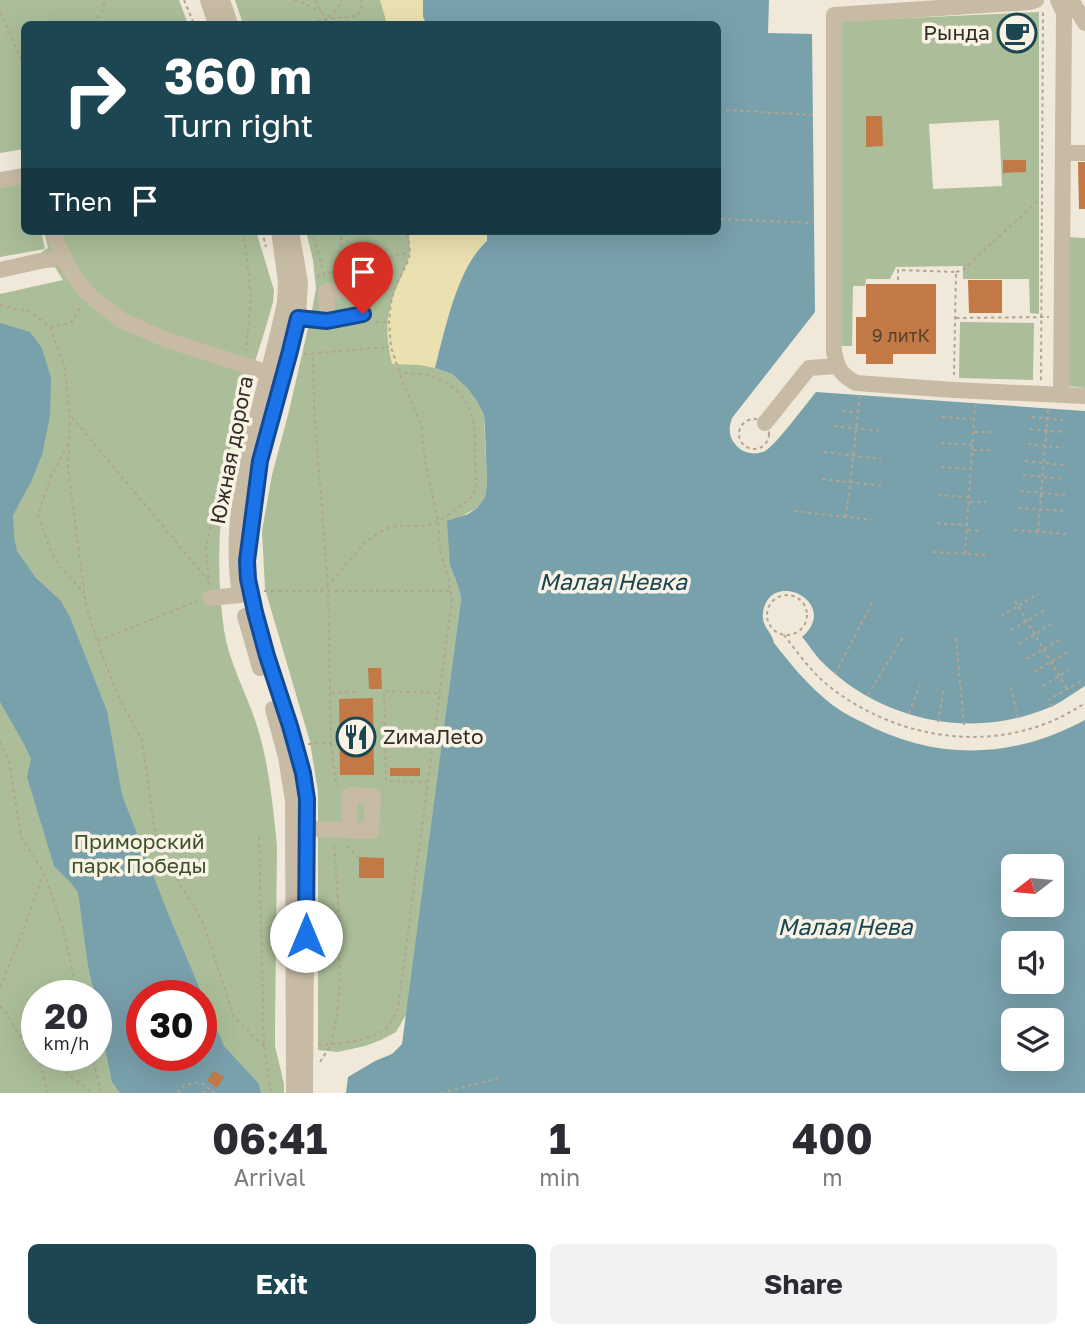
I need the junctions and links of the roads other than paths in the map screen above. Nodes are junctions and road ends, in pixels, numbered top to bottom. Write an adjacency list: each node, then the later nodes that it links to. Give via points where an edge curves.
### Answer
1 (208, 0): 7 (street)
2 (222, 0): 8 (street)
3 (1058, 0): 10 (street, via 1064,13)
4 (1071, 0): 9 (street)
5 (1039, 7): 6 (street, via 1029,2)
6 (834, 8): 21 (street)
7 (215, 21)
8 (229, 21)
9 (1085, 23)
10 (1063, 153): 11 (street); 23 (street)
11 (1085, 153)
12 (21, 176): 13 (street)
13 (0, 180)
14 (54, 235): 17 (street)
15 (280, 235): 19 (street, Южная дорога)
16 (293, 235): 19 (street, Южная дорога, via 300,282)
17 (63, 257): 18 (street); 22 (street, via 88,294 121,320)
18 (0, 270)
19 (290, 316): 20 (street); 22 (street, Южная дорога)
20 (327, 321): 20 (street, via 363,314 361,286 332,291)
21 (837, 366): 23 (street, via 856,383 1044,401); 25 (street, via 809,368)
22 (276, 376): 26 (street, Южная дорога, via 247,561)
23 (1061, 395): 24 (street)
24 (1085, 396)
25 (765, 423)
26 (251, 593): 27 (street); 28 (street, Южная дорога, via 297,751 307,799)
27 (210, 598)
28 (300, 828): 29 (street); 30 (street, Южная дорога)
29 (351, 830): 29 (street, via 371,831 373,796 350,795)
30 (304, 1044): 31 (street, Южная дорога); 32 (street, Южная дорога)
31 (293, 1093)
32 (305, 1093)

